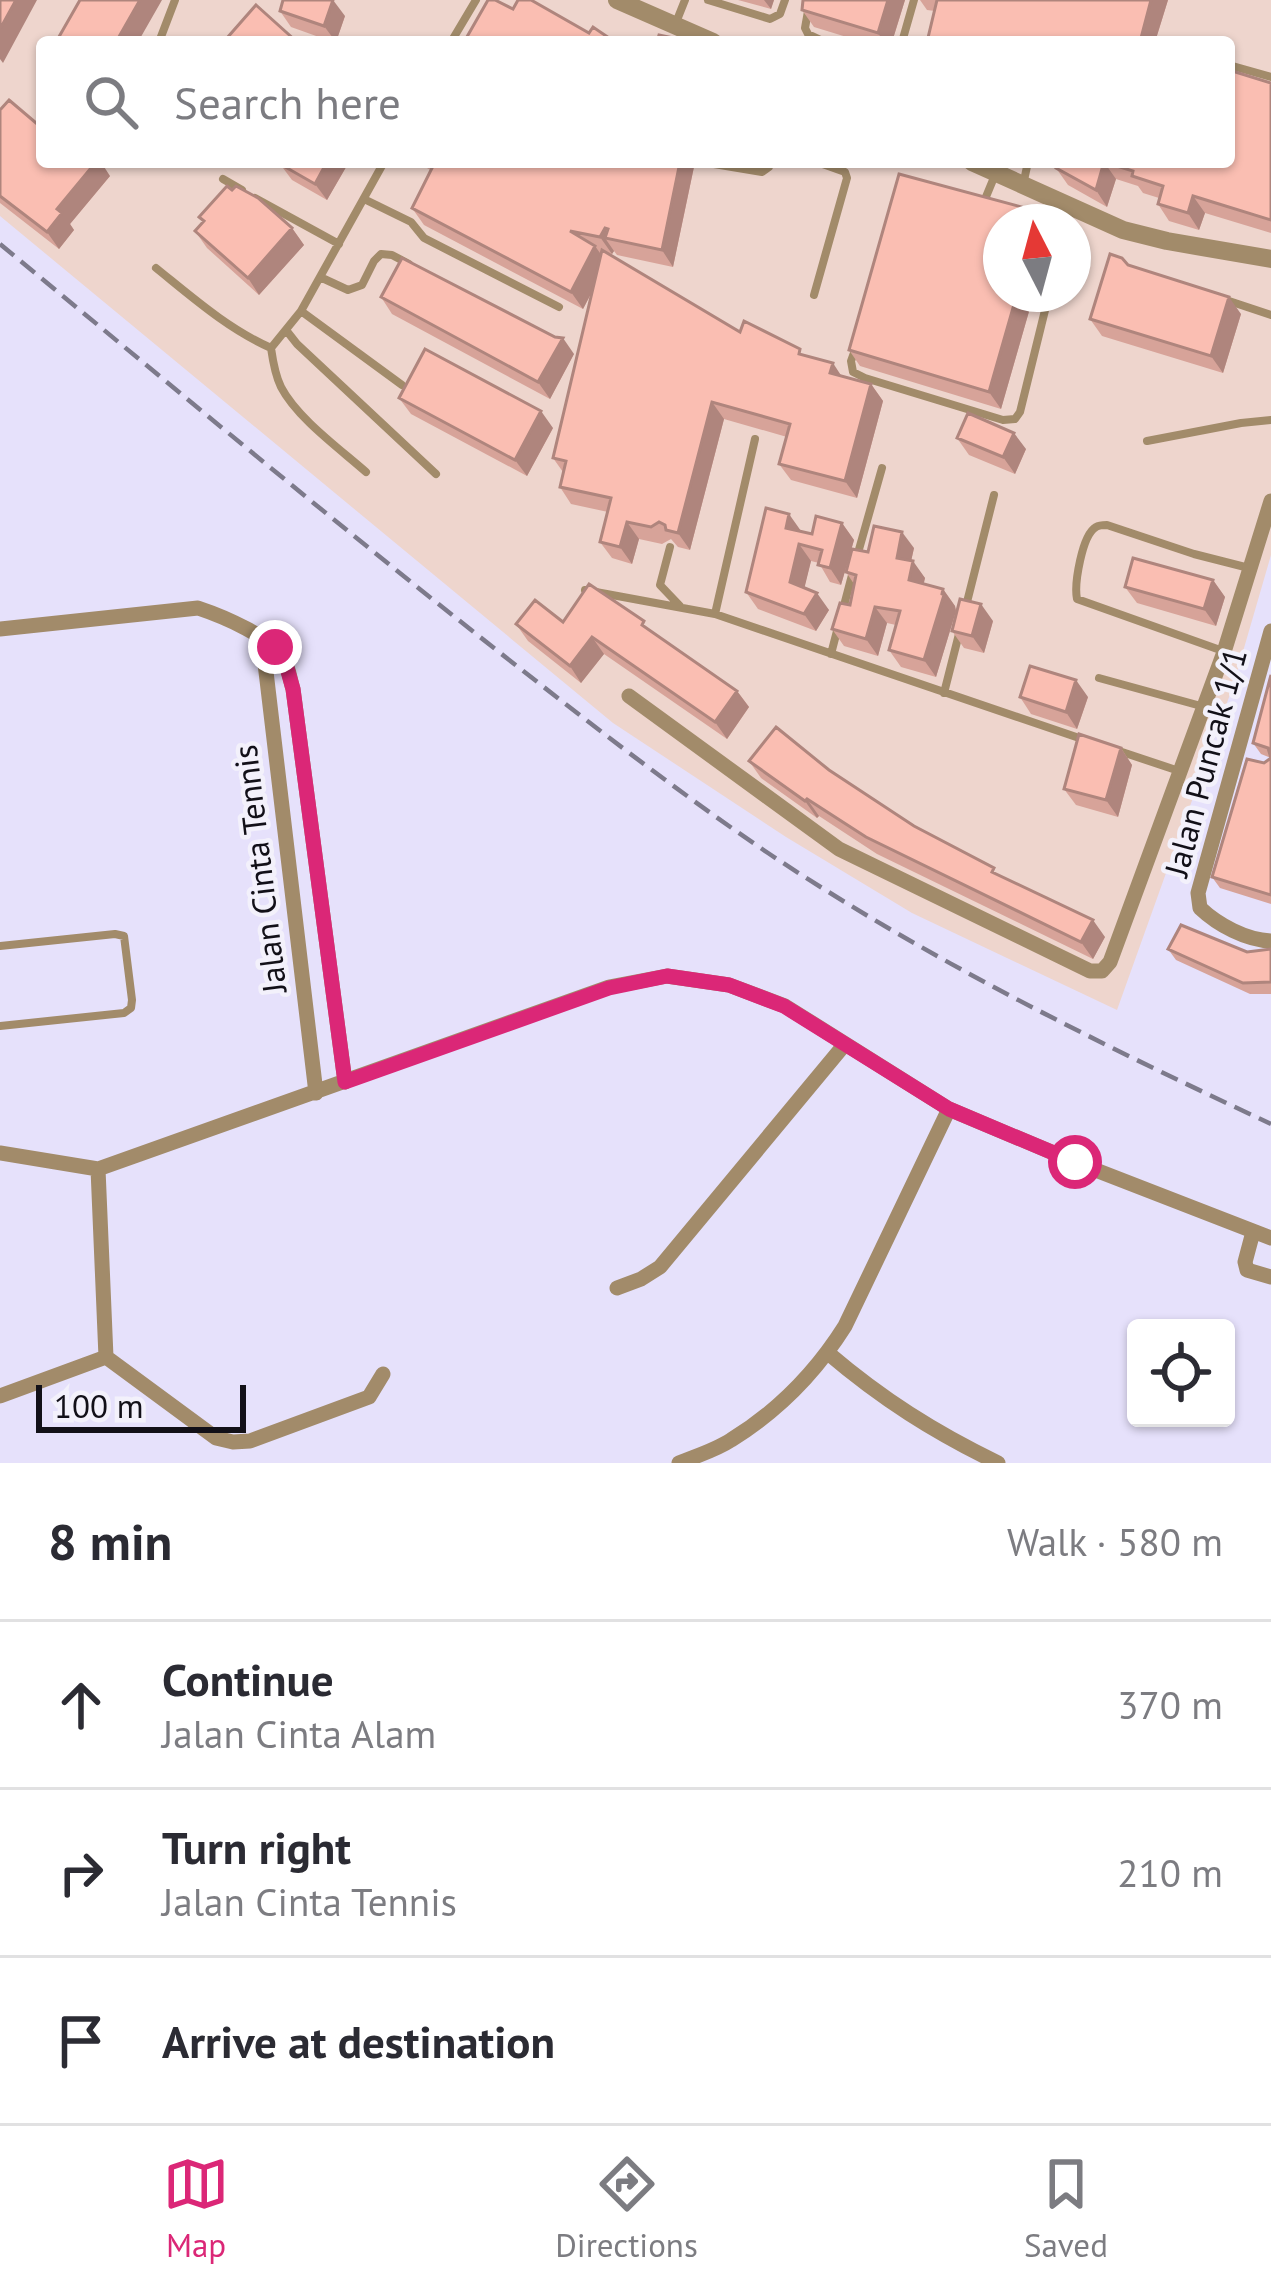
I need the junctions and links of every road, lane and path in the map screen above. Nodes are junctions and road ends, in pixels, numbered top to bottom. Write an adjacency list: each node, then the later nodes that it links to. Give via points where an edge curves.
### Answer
1 (175, 0): 10 (lane)
2 (476, 0): 11 (lane)
3 (617, 0): 9 (street)
4 (685, 0): 9 (lane)
5 (708, 0): 6 (lane, via 770,19)
6 (784, 0)
7 (810, 0): 13 (lane, via 805,28)
8 (914, 0): 14 (lane)
9 (675, 26): 12 (street)
10 (161, 36)
11 (455, 36)
12 (699, 36)
13 (812, 36)
14 (904, 36)
15 (1235, 67): 16 (lane)
16 (1271, 77)
17 (381, 168): 24 (lane)
18 (833, 168): 31 (lane, via 847,178)
19 (985, 168): 21 (street)
20 (1027, 168): 23 (lane)
21 (996, 173): 23 (street); 25 (lane, via 984,204)
22 (223, 179): 26 (lane)
23 (1023, 187): 27 (street, via 1123,230)
24 (364, 199): 26 (lane); 33 (lane)
25 (976, 204)
26 (339, 244): 30 (lane)
27 (1271, 259)
28 (412, 266): 30 (lane, via 381,254 362,285 348,290)
29 (156, 268): 39 (lane)
30 (320, 277): 34 (lane)
31 (814, 295)
32 (1228, 301): 36 (lane)
33 (559, 307)
34 (301, 311): 37 (lane); 40 (lane)
35 (1044, 312): 38 (lane, via 1015,419 865,378 853,372)
36 (1271, 315)
37 (286, 330): 39 (lane); 46 (lane)
38 (857, 340)
39 (271, 348): 45 (lane, via 284,392)
40 (402, 385)
41 (1271, 420): 43 (lane)
42 (755, 439): 53 (lane)
43 (1147, 441)
44 (882, 468): 58 (lane)
45 (366, 472)
46 (436, 474)
47 (994, 495): 62 (lane)
48 (1271, 501): 50 (street)
49 (670, 548): 52 (lane, via 660,585)
50 (1249, 568): 57 (street); 57 (lane, via 1107,525 1088,536 1077,599)
51 (585, 590): 52 (lane)
52 (682, 608): 53 (lane)
53 (715, 614): 58 (lane)
54 (0, 629): 56 (street, via 198,608)
55 (1271, 631): 67 (street, Jalan Puncak 1/1)
56 (262, 638): 60 (street, Jalan Cinta Tennis, via 285,661); 61 (street, Jalan Cinta Tennis)
57 (1224, 652): 64 (street)
58 (830, 655): 62 (lane)
59 (1099, 678): 64 (lane)
60 (293, 689): 61 (street); 74 (street, Jalan Cinta Tennis)
61 (268, 693): 75 (street, Jalan Cinta Tennis)
62 (944, 693): 65 (lane)
63 (629, 696): 69 (street, via 839,849 1090,970 1111,962)
64 (1204, 707): 69 (street)
65 (1093, 743)
66 (1115, 750): 69 (lane)
67 (1235, 756): 68 (lane); 70 (street, Jalan Puncak 1/1, via 1200,908)
68 (1253, 761)
69 (1181, 771)
70 (1271, 941)
71 (0, 946): 72 (lane, via 124,936 132,1000 124,1013)
72 (0, 1026)
73 (845, 1045): 74 (street, via 784,1006 729,985 667,976 609,988); 76 (street); 82 (street, via 660,1267)
74 (345, 1082): 75 (street)
75 (316, 1093): 78 (street)
76 (949, 1109): 79 (street); 83 (street)
77 (0, 1153): 78 (street)
78 (98, 1169): 84 (street)
79 (1253, 1232): 80 (street); 81 (street, via 1247,1270)
80 (1271, 1238)
81 (1271, 1277)
82 (616, 1288)
83 (828, 1354): 87 (street, via 781,1404 729,1442); 88 (street, via 875,1394)
84 (106, 1357): 85 (street, via 216,1438 233,1442 369,1397); 86 (street)
85 (383, 1374)
86 (0, 1396)
87 (679, 1463)
88 (998, 1463)

